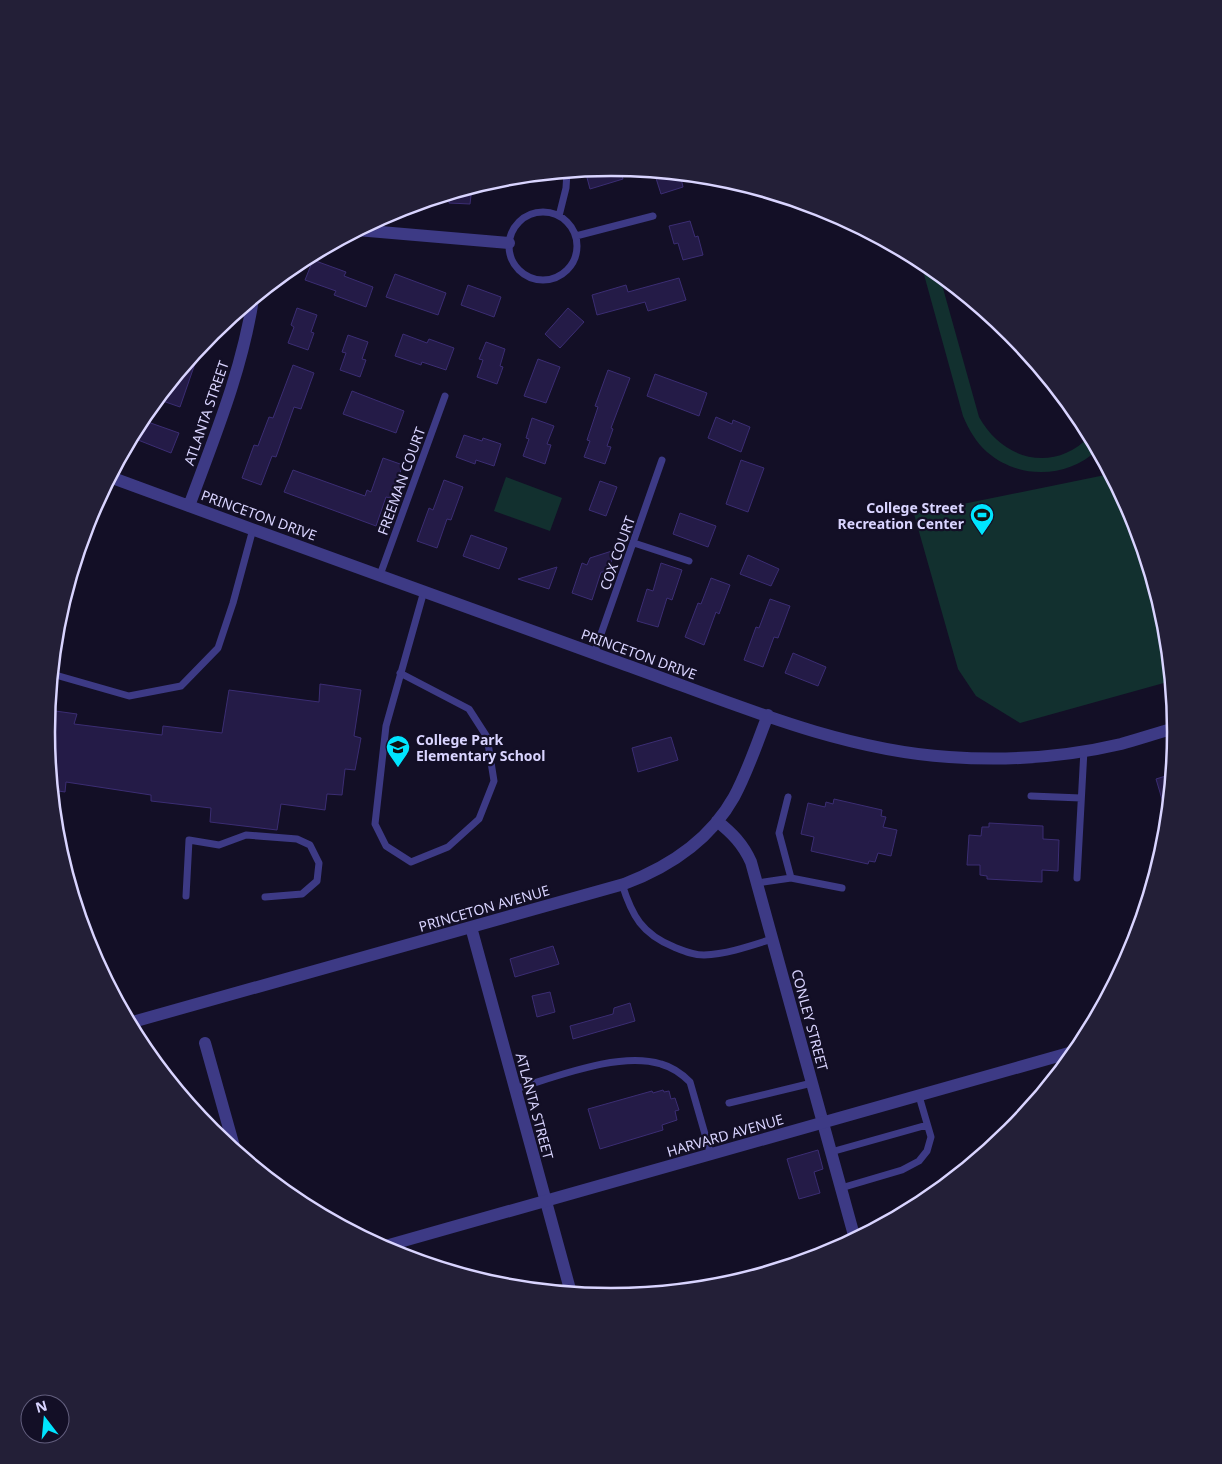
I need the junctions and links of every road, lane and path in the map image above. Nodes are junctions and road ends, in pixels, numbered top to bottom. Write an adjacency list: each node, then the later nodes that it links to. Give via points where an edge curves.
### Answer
1 (567, 178): 2 (lane)
2 (559, 216): 5 (lane); 6 (lane, via 548,212 527,216 515,228)
3 (653, 216): 5 (lane)
4 (369, 231): 6 (street)
5 (576, 236): 6 (lane, via 575,257 570,267 562,274 541,280 521,272 514,264)
6 (509, 243)
7 (251, 308): 11 (street, ATLANTA STREET, via 239,368)
8 (445, 396): 15 (lane, FREEMAN COURT)
9 (662, 460): 13 (lane, COX COURT)
10 (115, 480): 11 (street, PRINCETON DRIVE)
11 (189, 506): 12 (street, PRINCETON DRIVE)
12 (253, 529): 15 (street, PRINCETON DRIVE); 19 (lane, via 218,648 180,686 129,696)
13 (634, 543): 14 (lane); 17 (lane, COX COURT)
14 (689, 561)
15 (380, 575): 16 (street, PRINCETON DRIVE)
16 (424, 591): 17 (street, PRINCETON DRIVE); 18 (lane)
17 (594, 654): 20 (street, PRINCETON DRIVE)
18 (400, 673): 18 (lane, via 386,726 375,824 386,846 411,862 448,847 479,820 494,781 487,737 469,709)
19 (58, 676)
20 (768, 715): 22 (street, PRINCETON DRIVE, via 829,736 888,750 949,757 1009,758); 26 (street, PRINCETON AVENUE, via 744,776)
21 (1167, 730): 22 (street, PRINCETON DRIVE)
22 (1084, 750): 25 (lane)
23 (1031, 796): 25 (lane)
24 (788, 797): 27 (lane, via 778,833)
25 (1081, 798): 28 (lane)
26 (717, 821): 29 (street, PRINCETON AVENUE, via 697,843 674,860 651,874); 30 (street, CONLEY STREET, via 745,849)
27 (791, 878): 30 (lane); 31 (lane)
28 (1076, 878)
29 (622, 884): 34 (street, PRINCETON AVENUE); 35 (lane, via 637,920 648,933 687,953 729,952)
30 (757, 884): 35 (street, CONLEY STREET)
31 (842, 888)
32 (186, 896): 33 (lane, via 190,840 219,845 246,835 297,839 310,845 319,863 317,881 302,894)
33 (265, 897)
34 (471, 927): 36 (street, PRINCETON AVENUE); 40 (street, ATLANTA STREET)
35 (772, 939): 39 (street, CONLEY STREET)
36 (136, 1021)
37 (205, 1043): 45 (street)
38 (1063, 1055): 41 (street, HARVARD AVENUE)
39 (812, 1083): 42 (lane); 43 (street, CONLEY STREET)
40 (515, 1089): 47 (lane, via 601,1064 649,1061 662,1064 690,1082); 49 (street, ATLANTA STREET)
41 (919, 1096): 43 (street, HARVARD AVENUE); 44 (lane)
42 (729, 1103)
43 (823, 1123): 46 (street, CONLEY STREET); 47 (street, HARVARD AVENUE)
44 (927, 1124): 46 (lane); 48 (lane, via 931,1137 920,1161 902,1170)
45 (232, 1138)
46 (831, 1152): 48 (street, CONLEY STREET)
47 (711, 1155): 49 (street, HARVARD AVENUE)
48 (841, 1188): 50 (street, CONLEY STREET)
49 (546, 1201): 51 (street, HARVARD AVENUE); 52 (street, ATLANTA STREET)
50 (853, 1233)
51 (393, 1244)
52 (569, 1286)

